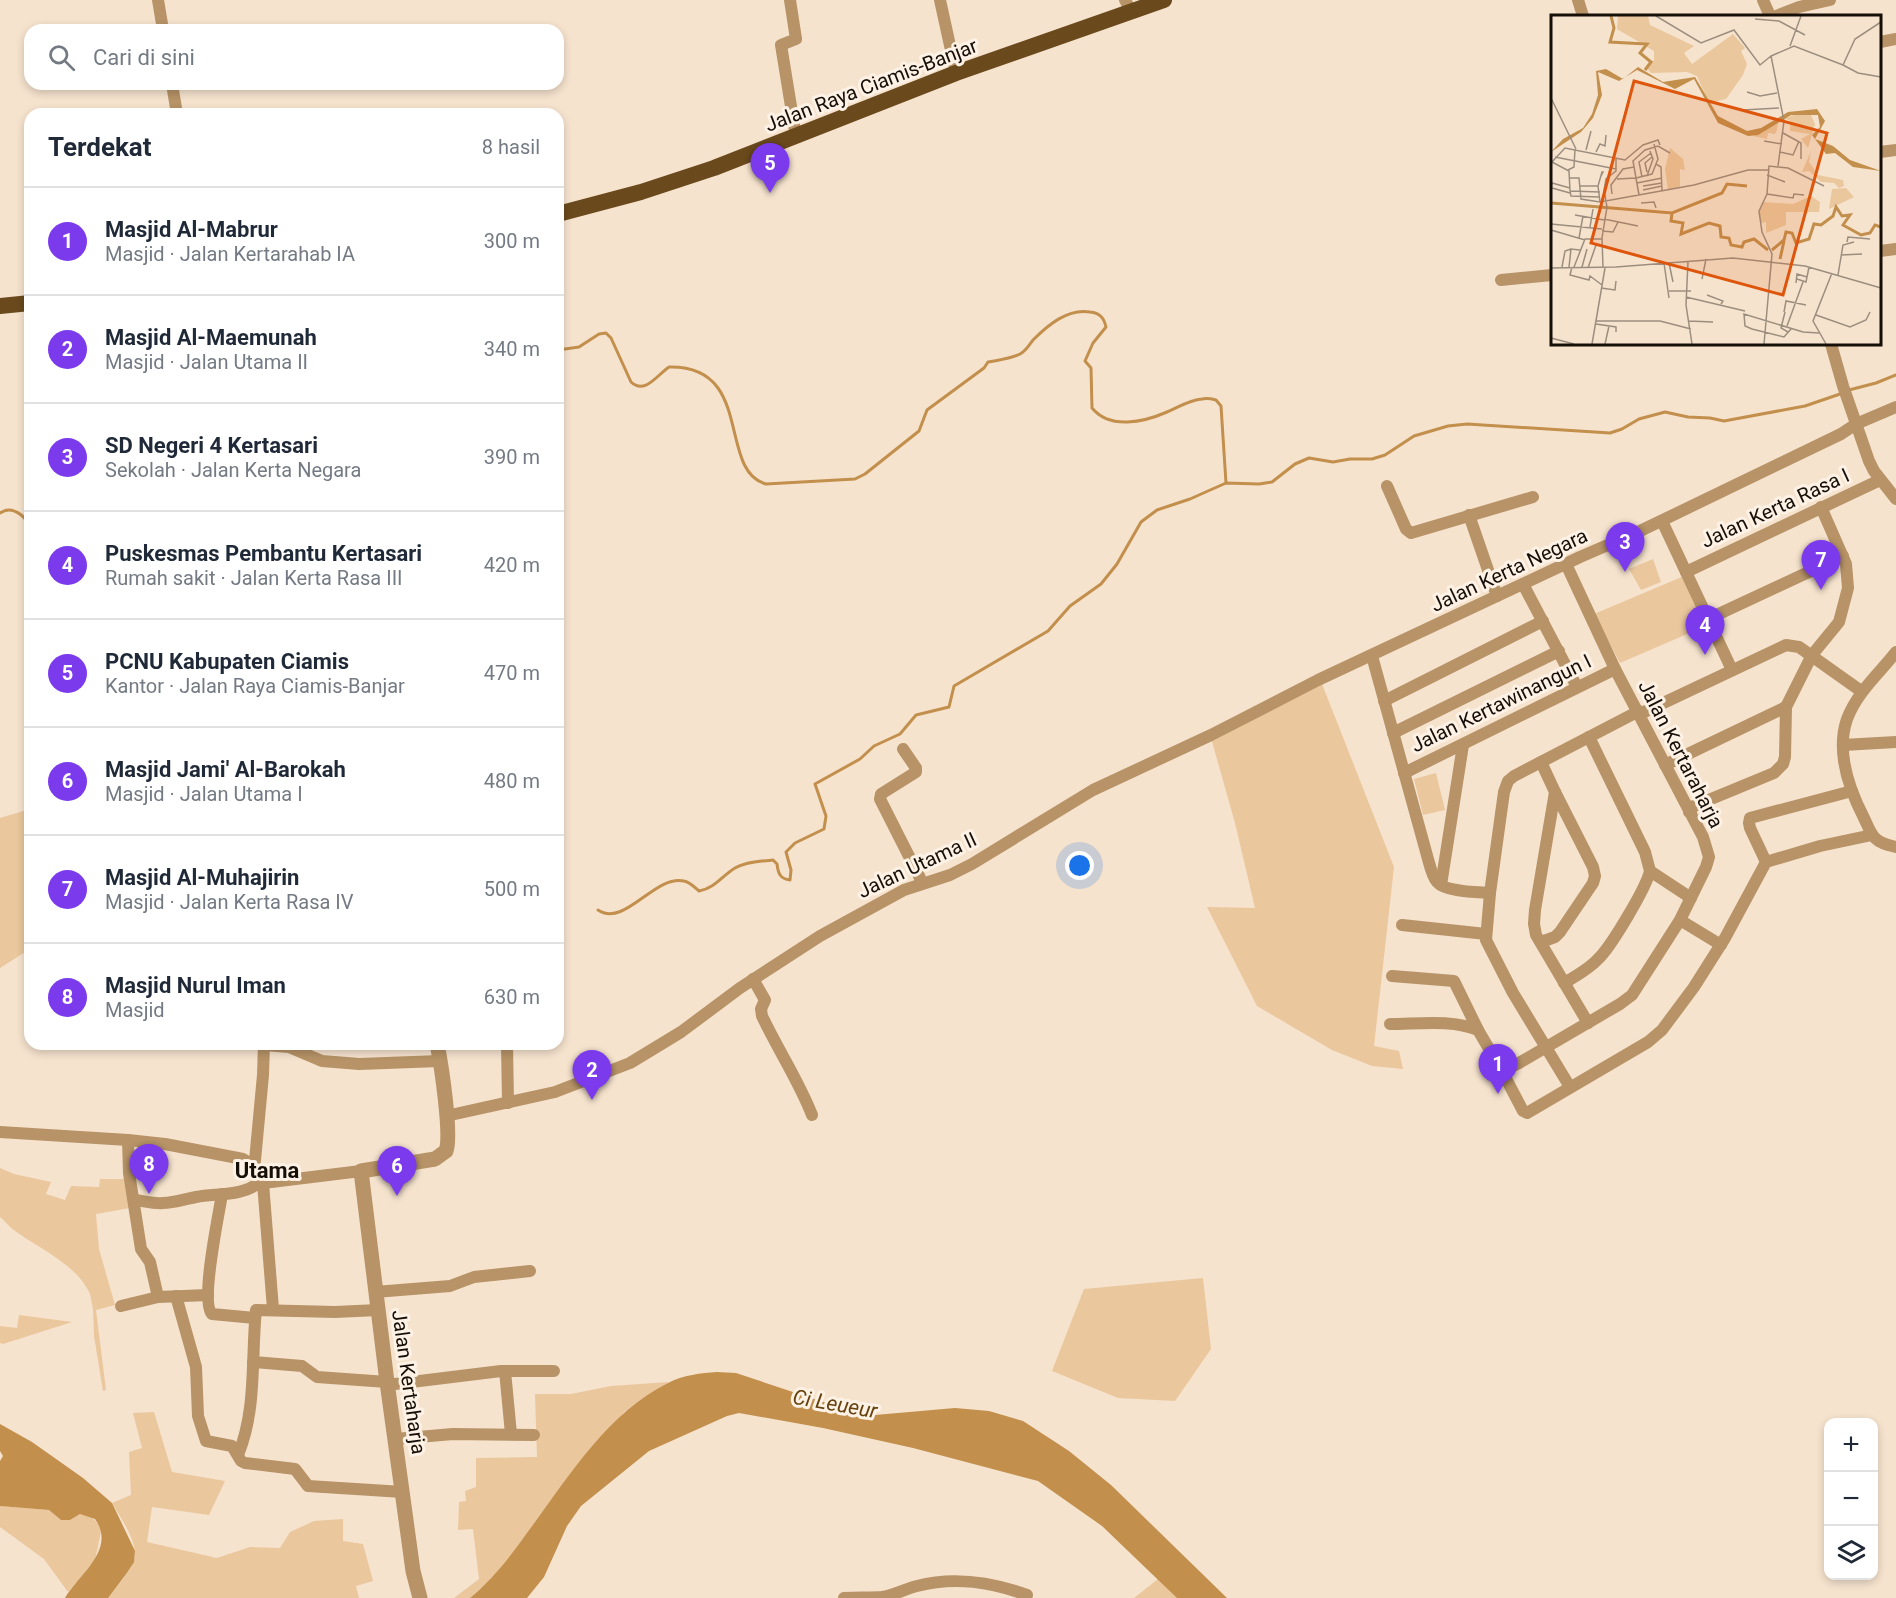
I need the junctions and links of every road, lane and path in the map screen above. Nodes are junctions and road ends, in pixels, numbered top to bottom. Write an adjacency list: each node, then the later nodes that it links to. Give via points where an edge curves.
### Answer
1 (158, 0): 12 (street)
2 (790, 0): 18 (street, via 796,38 781,45)
3 (940, 0): 15 (street)
4 (1164, 0): 8 (highway, Jalan Raya Ciamis-Banjar)
5 (1578, 0): 9 (street)
6 (1763, 0): 10 (street)
7 (1830, 0): 11 (street)
8 (1128, 5): 15 (highway, Jalan Raya Ciamis-Banjar)
9 (1583, 15)
10 (1770, 15)
11 (1779, 15)
12 (162, 24)
13 (1896, 39): 14 (street)
14 (1881, 42)
15 (956, 73): 18 (highway, Jalan Raya Ciamis-Banjar)
16 (173, 90): 17 (street)
17 (176, 108)
18 (796, 137): 21 (highway, Jalan Raya Ciamis-Banjar, via 641,192)
19 (1896, 150): 20 (street)
20 (1881, 152)
21 (564, 212)
22 (1896, 249): 23 (street)
23 (1881, 251)
24 (1551, 275): 25 (street)
25 (1501, 280)
26 (24, 304): 27 (highway)
27 (0, 306)
28 (1831, 345): 30 (street)
29 (1896, 407): 30 (street, Jalan Kerta Negara)
30 (1856, 424): 31 (street, via 1869,461); 37 (street, Jalan Kerta Negara)
31 (1881, 480): 34 (street); 35 (street, Jalan Kerta Rasa I)
32 (1387, 486): 36 (street, via 1411,533)
33 (1533, 496): 36 (street)
34 (1896, 498)
35 (1821, 507): 38 (street); 40 (street, Jalan Kerta Rasa I)
36 (1469, 515): 42 (street)
37 (1662, 521): 39 (street, Jalan Kerta Negara); 40 (street)
38 (1843, 556): 43 (street); 47 (street, via 1849,577 1843,612 1836,627)
39 (1566, 564): 41 (street, Jalan Kerta Negara); 49 (street, Jalan Kertaraharja)
40 (1686, 572): 43 (street)
41 (1523, 584): 42 (street, Jalan Kerta Negara); 44 (street)
42 (1497, 596): 48 (street, Jalan Kerta Negara)
43 (1708, 619): 50 (street)
44 (1543, 621): 45 (street); 53 (street)
45 (1559, 651): 51 (street); 56 (street)
46 (1896, 652): 52 (street)
47 (1812, 655): 50 (street, via 1786,645); 52 (street); 54 (street)
48 (1372, 656): 53 (street); 72 (street, Jalan Utama II, via 1093,790 963,869)
49 (1615, 669): 51 (street, Jalan Kertawinangun I); 55 (street, Jalan Kertaraharja)
50 (1732, 670): 55 (street)
51 (1577, 687): 59 (street, Jalan Kertawinangun I)
52 (1861, 691): 60 (street, via 1846,723)
53 (1384, 701): 56 (street)
54 (1786, 707): 63 (street); 67 (street, via 1785,757 1780,768)
55 (1640, 713): 57 (street); 63 (street, Jalan Kertaraharja)
56 (1393, 733): 64 (street)
57 (1589, 737): 62 (street); 71 (street, via 1645,852)
58 (1896, 742): 60 (street)
59 (1463, 745): 64 (street, Jalan Kertawinangun I); 73 (street)
60 (1844, 745): 65 (street)
61 (903, 750): 72 (street, via 916,772 881,794 880,799)
62 (1541, 762): 66 (street); 74 (street, via 1514,776 1506,786)
63 (1665, 765): 67 (street, Jalan Kertaraharja)
64 (1404, 773): 73 (street, via 1430,866)
65 (1852, 791): 68 (street); 70 (street, via 1750,818 1750,828)
66 (1555, 792): 79 (street, via 1534,910); 79 (street, via 1595,876 1560,932)
67 (1689, 812): 75 (street, Jalan Kertaraharja, via 1709,857)
68 (1872, 835): 69 (street, via 1882,843); 70 (street)
69 (1896, 846)
70 (1766, 862): 80 (street)
71 (1650, 871): 75 (street); 83 (street, via 1604,952 1591,966)
72 (922, 882): 82 (street, Jalan Utama II, via 820,936)
73 (1441, 885): 74 (street, via 1452,890)
74 (1490, 893): 78 (street)
75 (1691, 898): 76 (street, Jalan Kertaraharja)
76 (1680, 920): 80 (street); 84 (street, Jalan Kertaraharja, via 1632,995)
77 (1402, 925): 78 (street)
78 (1486, 934): 87 (street, via 1497,963)
79 (1540, 942): 83 (street)
80 (1721, 945): 94 (street, via 1656,1036)
81 (1392, 976): 86 (street, via 1454,981)
82 (754, 981): 95 (street, Jalan Utama II, via 630,1063 567,1088); 96 (street, via 765,998 762,1016)
83 (1564, 983): 84 (street)
84 (1588, 1023): 87 (street, Jalan Kertaraharja)
85 (1390, 1024): 86 (street, via 1455,1024)
86 (1478, 1030): 93 (street)
87 (1545, 1048): 93 (street, Jalan Kertaraharja); 94 (street)
88 (264, 1050): 101 (street)
89 (297, 1050): 92 (street, via 331,1062)
90 (438, 1050): 92 (street)
91 (507, 1050): 95 (street)
92 (440, 1061): 97 (street)
93 (1502, 1071): 94 (street, via 1525,1113)
94 (1570, 1087)
95 (508, 1103): 97 (street, Jalan Utama II)
96 (812, 1115)
97 (446, 1116): 100 (street, via 448,1146 440,1157)
98 (0, 1132): 99 (street)
99 (128, 1140): 101 (street, via 243,1159); 103 (street)
100 (361, 1171): 101 (street); 105 (street, Jalan Kertaharja)
101 (259, 1179): 102 (street, via 253,1187); 110 (street)
102 (222, 1194): 103 (street, via 163,1203); 106 (street)
103 (135, 1200): 108 (street, via 141,1249 150,1263)
104 (530, 1271): 105 (street, via 474,1277 450,1286)
105 (375, 1292): 111 (street, Jalan Kertaharja)
106 (207, 1295): 107 (street); 112 (street, via 208,1311 212,1314)
107 (176, 1296): 108 (street); 120 (street, via 195,1364 198,1416 204,1438 207,1442 232,1446)
108 (158, 1297): 109 (street)
109 (121, 1306)
110 (273, 1310): 111 (street); 112 (street, via 256,1309)
111 (378, 1310): 116 (street, Jalan Kertaharja)
112 (255, 1318): 113 (street)
113 (254, 1362): 116 (street, via 302,1366 317,1377); 120 (street, via 246,1434)
114 (505, 1371): 115 (street); 116 (street); 117 (street)
115 (554, 1371)
116 (387, 1383): 119 (street, Jalan Kertaharja)
117 (511, 1434): 118 (street); 119 (street)
118 (534, 1435)
119 (395, 1439): 121 (street, Jalan Kertaharja)
120 (238, 1455): 121 (street, via 248,1464 295,1468 310,1487)
121 (403, 1491): 123 (street, Jalan Kertaharja)
122 (1027, 1595): 124 (street, via 960,1580 882,1597)
123 (420, 1598)
124 (844, 1598)

